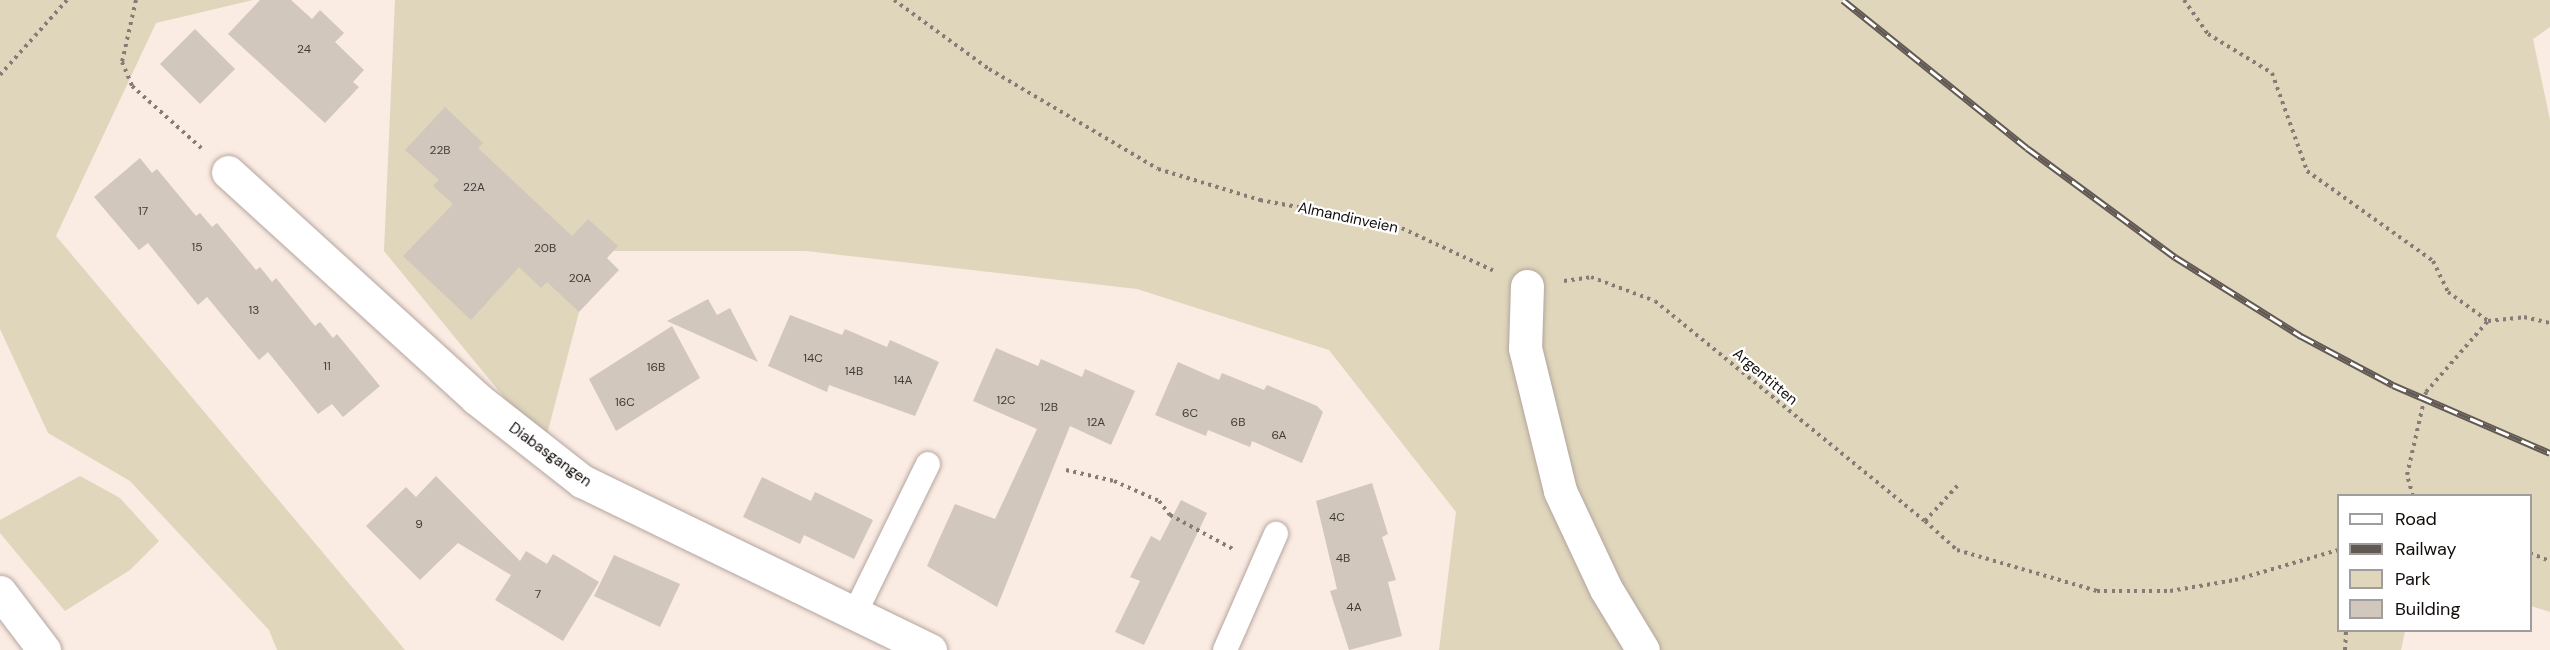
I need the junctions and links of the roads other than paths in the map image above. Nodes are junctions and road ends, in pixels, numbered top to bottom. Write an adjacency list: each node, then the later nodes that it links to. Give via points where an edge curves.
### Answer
1 (228, 172): 6 (street, Diabasgangen, via 476,398 582,481)
2 (1527, 286): 10 (street, via 1525,348 1560,491 1606,589)
3 (928, 464): 6 (lane)
4 (1276, 534): 9 (lane)
5 (0, 592): 7 (street)
6 (854, 615): 8 (street, Diabasgangen)
7 (44, 650)
8 (930, 650)
9 (1225, 650)
10 (1643, 650)

